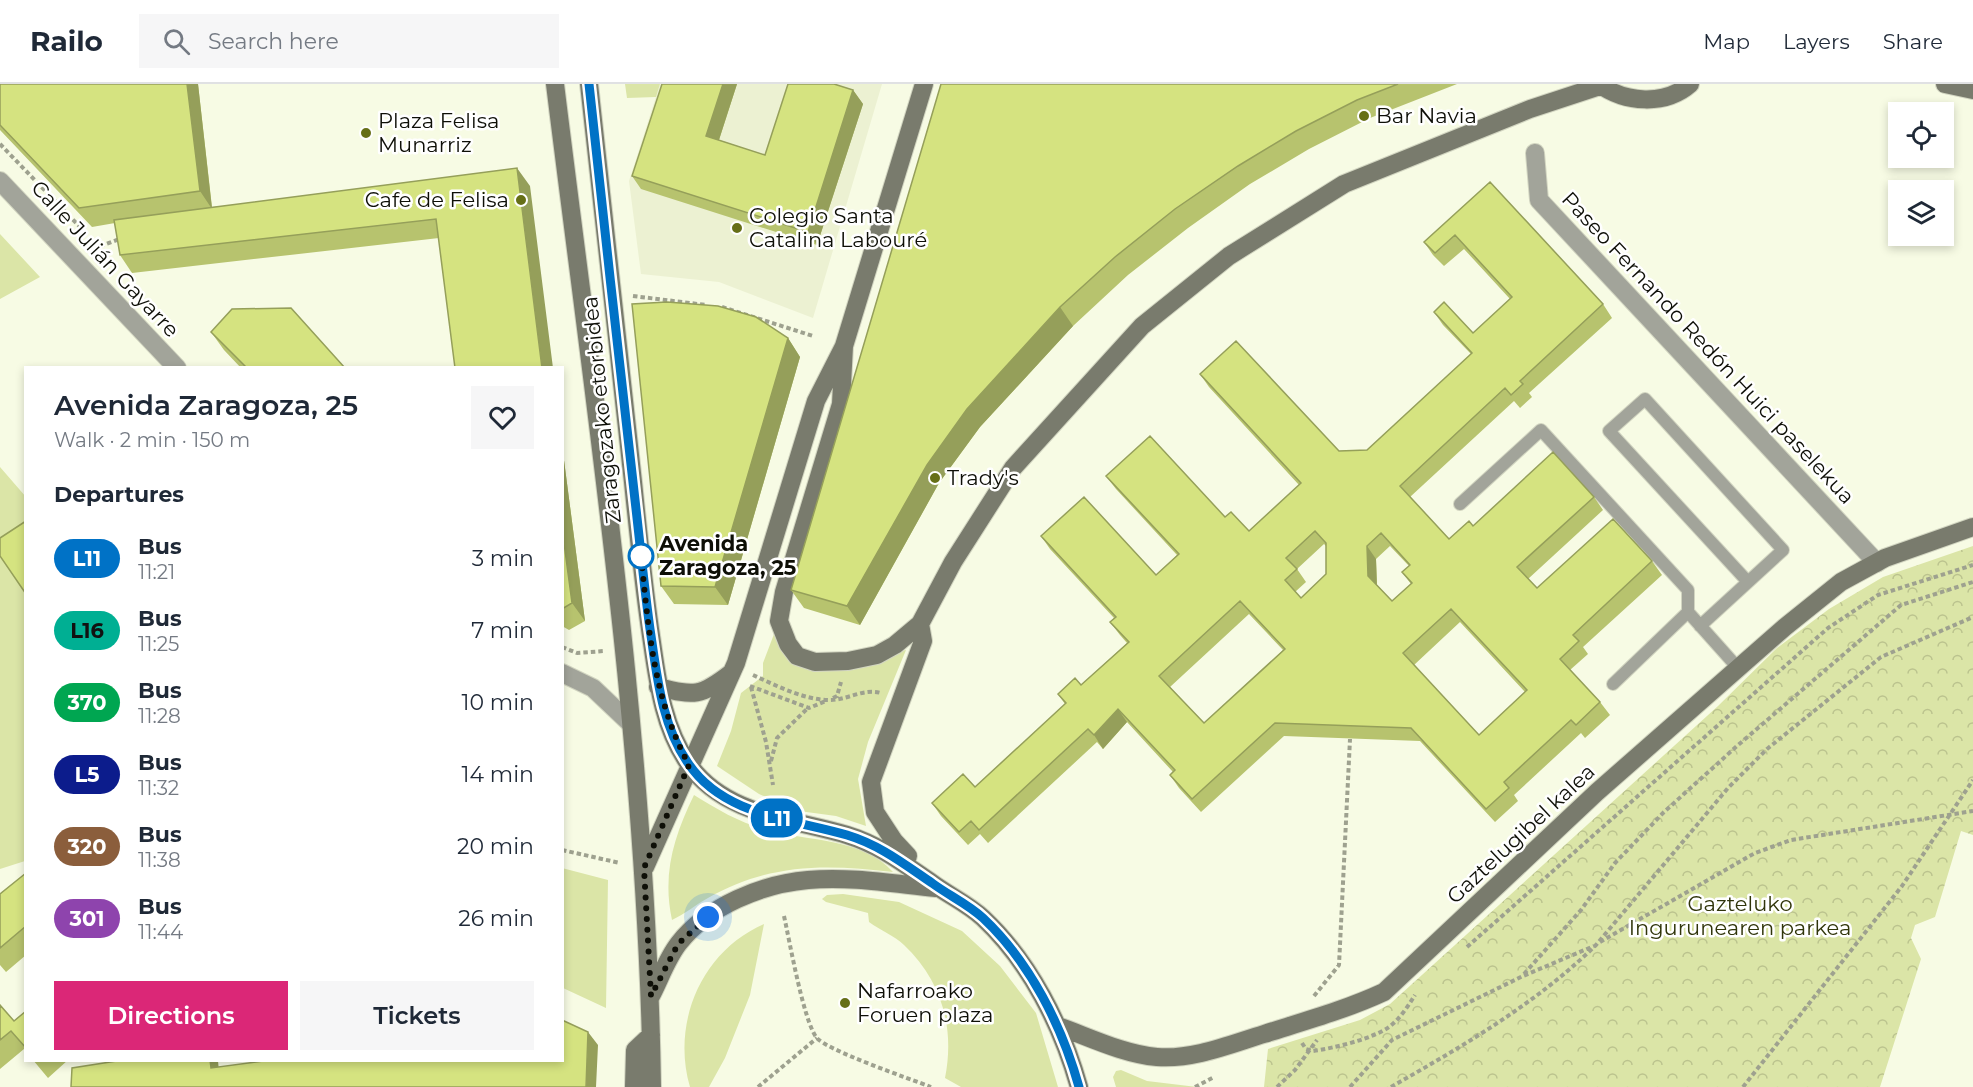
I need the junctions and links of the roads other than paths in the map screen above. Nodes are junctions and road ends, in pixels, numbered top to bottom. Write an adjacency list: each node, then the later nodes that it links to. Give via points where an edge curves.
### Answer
1 (555, 84): 24 (street, Zaragozako etorbidea)
2 (589, 84): 23 (street, Zaragozako etorbidea)
3 (924, 84): 10 (street)
4 (1690, 84): 6 (street, via 1681,92 1644,100 1624,97)
5 (1945, 84): 7 (street)
6 (1600, 85): 17 (street, via 1344,184 1229,256 1142,326 1013,468 953,562)
7 (1973, 90)
8 (1534, 153): 14 (street, Paseo Fernando Redón Huici paselekua, via 1539,200)
9 (0, 181): 11 (street, Calle Julián Gayarre)
10 (844, 346): 17 (street, via 841,404 784,592 779,621 797,656 814,662 877,655); 20 (street, via 816,401)
11 (175, 366)
12 (1460, 504): 16 (lane, via 1541,430 1688,590)
13 (1973, 527): 14 (street, Gaztelugibel kalea)
14 (1876, 562): 19 (street, Gaztelugibel kalea, via 1841,582)
15 (1748, 582): 15 (lane, via 1783,550 1645,399 1610,431); 18 (lane)
16 (1688, 612): 18 (lane); 22 (lane)
17 (920, 624): 27 (street, via 923,641 871,782 875,812 894,841)
18 (1700, 626): 19 (lane)
19 (1738, 668): 29 (street, Gaztelugibel kalea, via 1597,792 1384,992 1344,1011 1183,1056 1157,1057 1121,1049)
20 (739, 672): 23 (street, via 707,691 683,693); 25 (street)
21 (564, 674): 24 (street, via 593,688)
22 (1613, 684)
23 (658, 687): 25 (street, Zaragozako etorbidea, via 672,734)
24 (631, 724): 26 (street, Zaragozako etorbidea)
25 (689, 765): 26 (street); 27 (street, Zaragozako etorbidea, via 706,783 733,801 765,815 880,846)
26 (644, 868): 28 (street, Zaragozako etorbidea)
27 (938, 888): 28 (street, via 808,880 769,887 743,897 697,925 678,944); 29 (street, via 981,917 1019,958)
28 (651, 996): 30 (street)
29 (1058, 1026): 33 (street)
30 (651, 1035): 31 (street, via 635,1050); 32 (street)
31 (634, 1087)
32 (652, 1087)
33 (1079, 1087)

